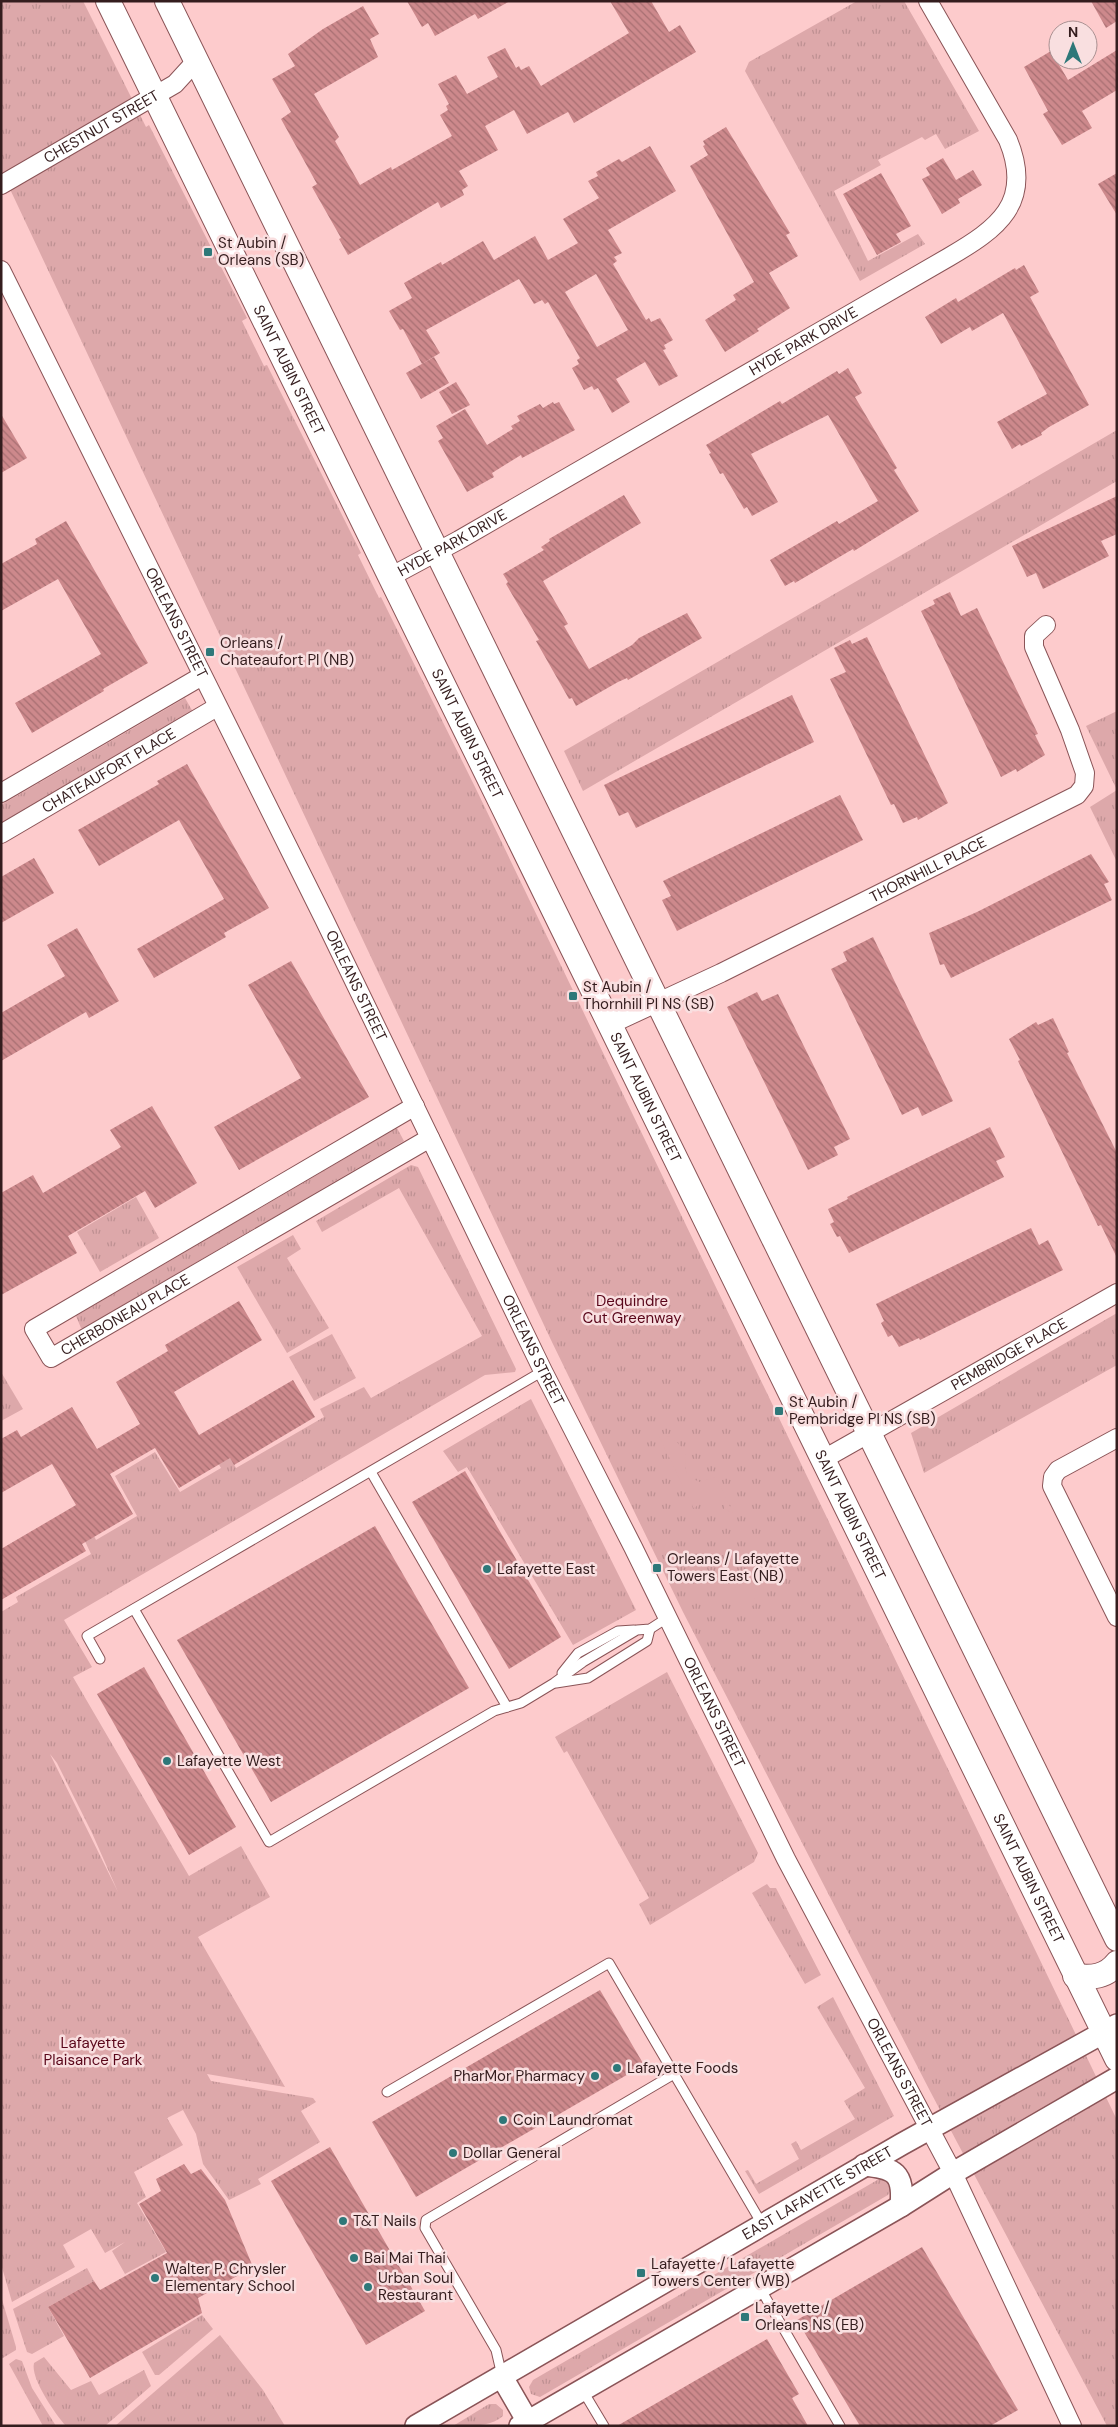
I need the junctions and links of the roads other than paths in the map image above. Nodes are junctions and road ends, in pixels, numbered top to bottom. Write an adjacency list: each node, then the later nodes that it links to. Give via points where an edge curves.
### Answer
1 (108, 1): 5 (main road, SAINT AUBIN STREET)
2 (167, 1): 4 (main road)
3 (928, 1): 8 (street, HYDE PARK DRIVE, via 1014,153 1016,187 1000,221 963,249)
4 (196, 61): 5 (street, CHESTNUT STREET, via 175,84); 8 (main road)
5 (154, 96): 6 (street, CHESTNUT STREET); 9 (main road, SAINT AUBIN STREET)
6 (1, 185)
7 (1, 270): 11 (street, ORLEANS STREET)
8 (436, 553): 9 (street, HYDE PARK DRIVE); 15 (main road)
9 (390, 577): 16 (main road, SAINT AUBIN STREET)
10 (1046, 625): 15 (street, THORNHILL PLACE, via 1034,636 1034,648 1083,765 1084,786 1078,796)
11 (202, 676): 12 (street, ORLEANS STREET); 13 (street)
12 (218, 707): 14 (street, CHATEAUFORT PLACE); 17 (street, ORLEANS STREET)
13 (1, 794)
14 (1, 834)
15 (657, 1002): 16 (street, THORNHILL PLACE); 21 (main road)
16 (609, 1025): 23 (main road, SAINT AUBIN STREET)
17 (415, 1106): 18 (street, ORLEANS STREET); 18 (street, CHERBONEAU PLACE, via 34,1329 52,1358)
18 (430, 1138): 20 (street, ORLEANS STREET)
19 (1117, 1293): 21 (street, PEMBRIDGE PLACE)
20 (543, 1371): 24 (lane); 27 (street, ORLEANS STREET)
21 (869, 1435): 23 (street, PEMBRIDGE PLACE); 32 (main road)
22 (1117, 1438): 26 (street, via 1058,1470 1052,1486)
23 (822, 1460): 34 (main road, SAINT AUBIN STREET)
24 (371, 1472): 25 (lane); 31 (lane)
25 (134, 1609): 29 (lane, via 87,1636); 31 (lane, via 269,1842 494,1711)
26 (1117, 1617)
27 (667, 1618): 28 (lane); 40 (street, ORLEANS STREET, via 786,1859)
28 (650, 1628): 30 (lane, via 637,1630); 30 (lane, via 647,1641 588,1678)
29 (100, 1659)
30 (554, 1683): 31 (lane, via 521,1703)
31 (507, 1707)
32 (1117, 1939)
33 (1117, 1963): 34 (main road, via 1103,1975 1093,1978)
34 (1076, 1976): 35 (main road, SAINT AUBIN STREET)
35 (1110, 2029): 36 (main road, SAINT AUBIN STREET); 40 (street, EAST LAFAYETTE STREET)
36 (1117, 2059)
37 (674, 2074): 39 (lane, via 609,1963); 44 (lane); 46 (lane, via 426,2220 425,2228 496,2350)
38 (1117, 2078): 42 (street)
39 (387, 2092)
40 (929, 2130): 41 (street, EAST LAFAYETTE STREET); 42 (street, ORLEANS STREET)
41 (864, 2165): 43 (street, via 894,2171 902,2190); 44 (street, EAST LAFAYETTE STREET)
42 (953, 2173): 43 (street); 49 (street, ORLEANS STREET)
43 (901, 2206): 45 (street)
44 (762, 2225): 46 (street, EAST LAFAYETTE STREET)
45 (760, 2288): 47 (street); 52 (lane)
46 (502, 2377): 48 (street); 50 (street, EAST LAFAYETTE STREET)
47 (583, 2390): 48 (street); 51 (lane)
48 (524, 2424)
49 (1067, 2424)
50 (416, 2426)
51 (604, 2426)
52 (840, 2426)

